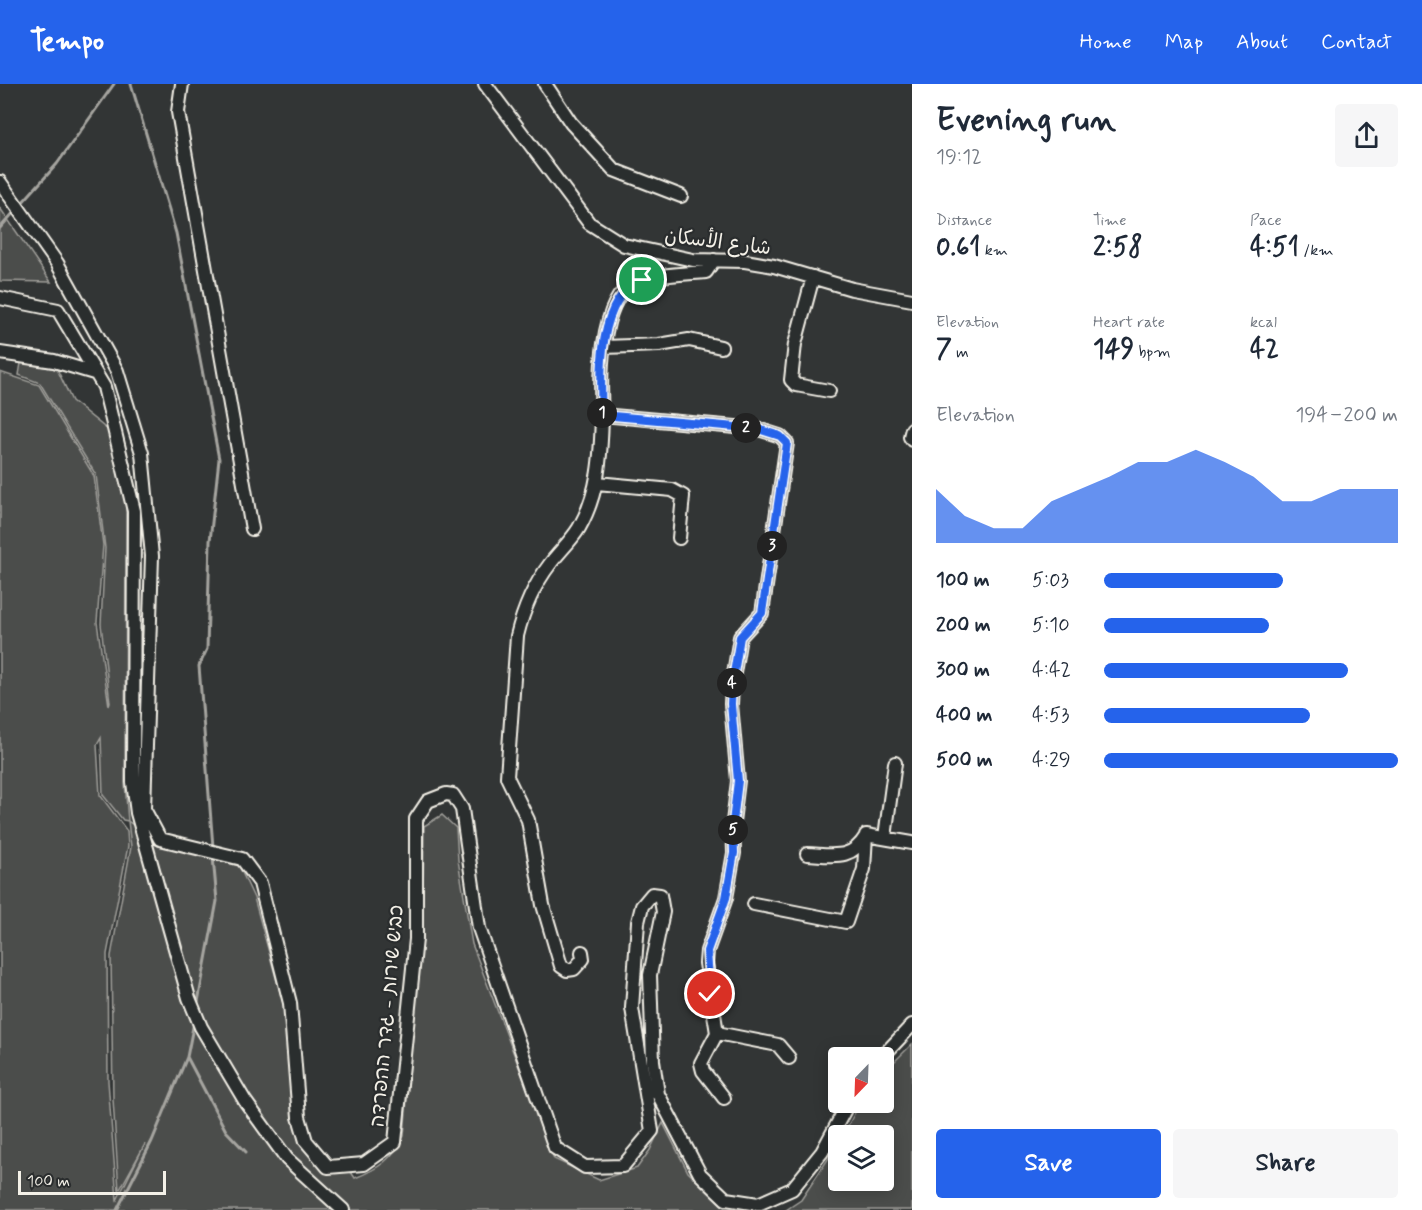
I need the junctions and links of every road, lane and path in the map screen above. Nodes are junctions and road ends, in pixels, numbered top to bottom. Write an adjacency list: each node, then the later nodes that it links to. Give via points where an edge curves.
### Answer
1 (182, 84): 19 (street, via 177,112)
2 (485, 84): 6 (street, شارع الأسكان, via 550,174 589,223 605,236 659,254)
3 (545, 84): 5 (street, شارع الأسكان, via 571,123 614,170)
4 (0, 182): 33 (street, כביש שירות - גדר ההפרדה, via 57,263 117,370 142,453 152,556 144,809 160,839 242,859 260,883 290,1003 300,1117 306,1141 328,1167 364,1164 395,1142 416,939 416,819 428,801 447,794 453,795 462,809 479,928 555,1148 585,1167 623,1166 651,1131 632,1008 638,922 642,906 652,894 660,895 663,912 650,975 650,1032 658,1094 700,1173 726,1199 758,1204 792,1189 822,1152)
5 (681, 196)
6 (714, 260): 7 (street, شارع الأسكان, via 774,266); 10 (street, via 706,272 642,280 623,291)
7 (813, 278): 9 (street, شارع الأسكان); 14 (street, via 795,344 791,380 796,385)
8 (0, 298): 13 (street, via 58,309)
9 (912, 300)
10 (604, 347): 11 (street, via 689,340); 15 (street, via 600,374)
11 (721, 347)
12 (0, 353): 13 (street, via 54,361)
13 (94, 373): 34 (street, via 104,387 134,511 133,782 137,813 189,998 220,1061 268,1134 287,1160)
14 (829, 391)
15 (602, 415): 18 (street); 29 (street, via 758,429 780,436 787,443 762,613 740,637 732,685 738,781 734,853 726,898 706,963)
16 (912, 429): 17 (street)
17 (912, 441)
18 (597, 483): 20 (street, via 672,490 683,496); 27 (street, via 578,530 549,566 520,621 507,752 507,777 528,820 543,905 561,966 574,969 583,959)
19 (252, 529)
20 (679, 538)
21 (895, 764): 23 (street)
22 (866, 835): 23 (street); 25 (street, via 850,854); 26 (street, via 864,869 846,922)
23 (885, 837): 24 (street)
24 (912, 843)
25 (807, 854)
26 (754, 904)
27 (582, 952)
28 (912, 1025): 30 (street)
29 (717, 1033): 31 (street, via 778,1045); 32 (street, via 701,1063)
30 (891, 1047)
31 (789, 1058)
32 (724, 1098)
33 (843, 1113)
34 (343, 1210)

